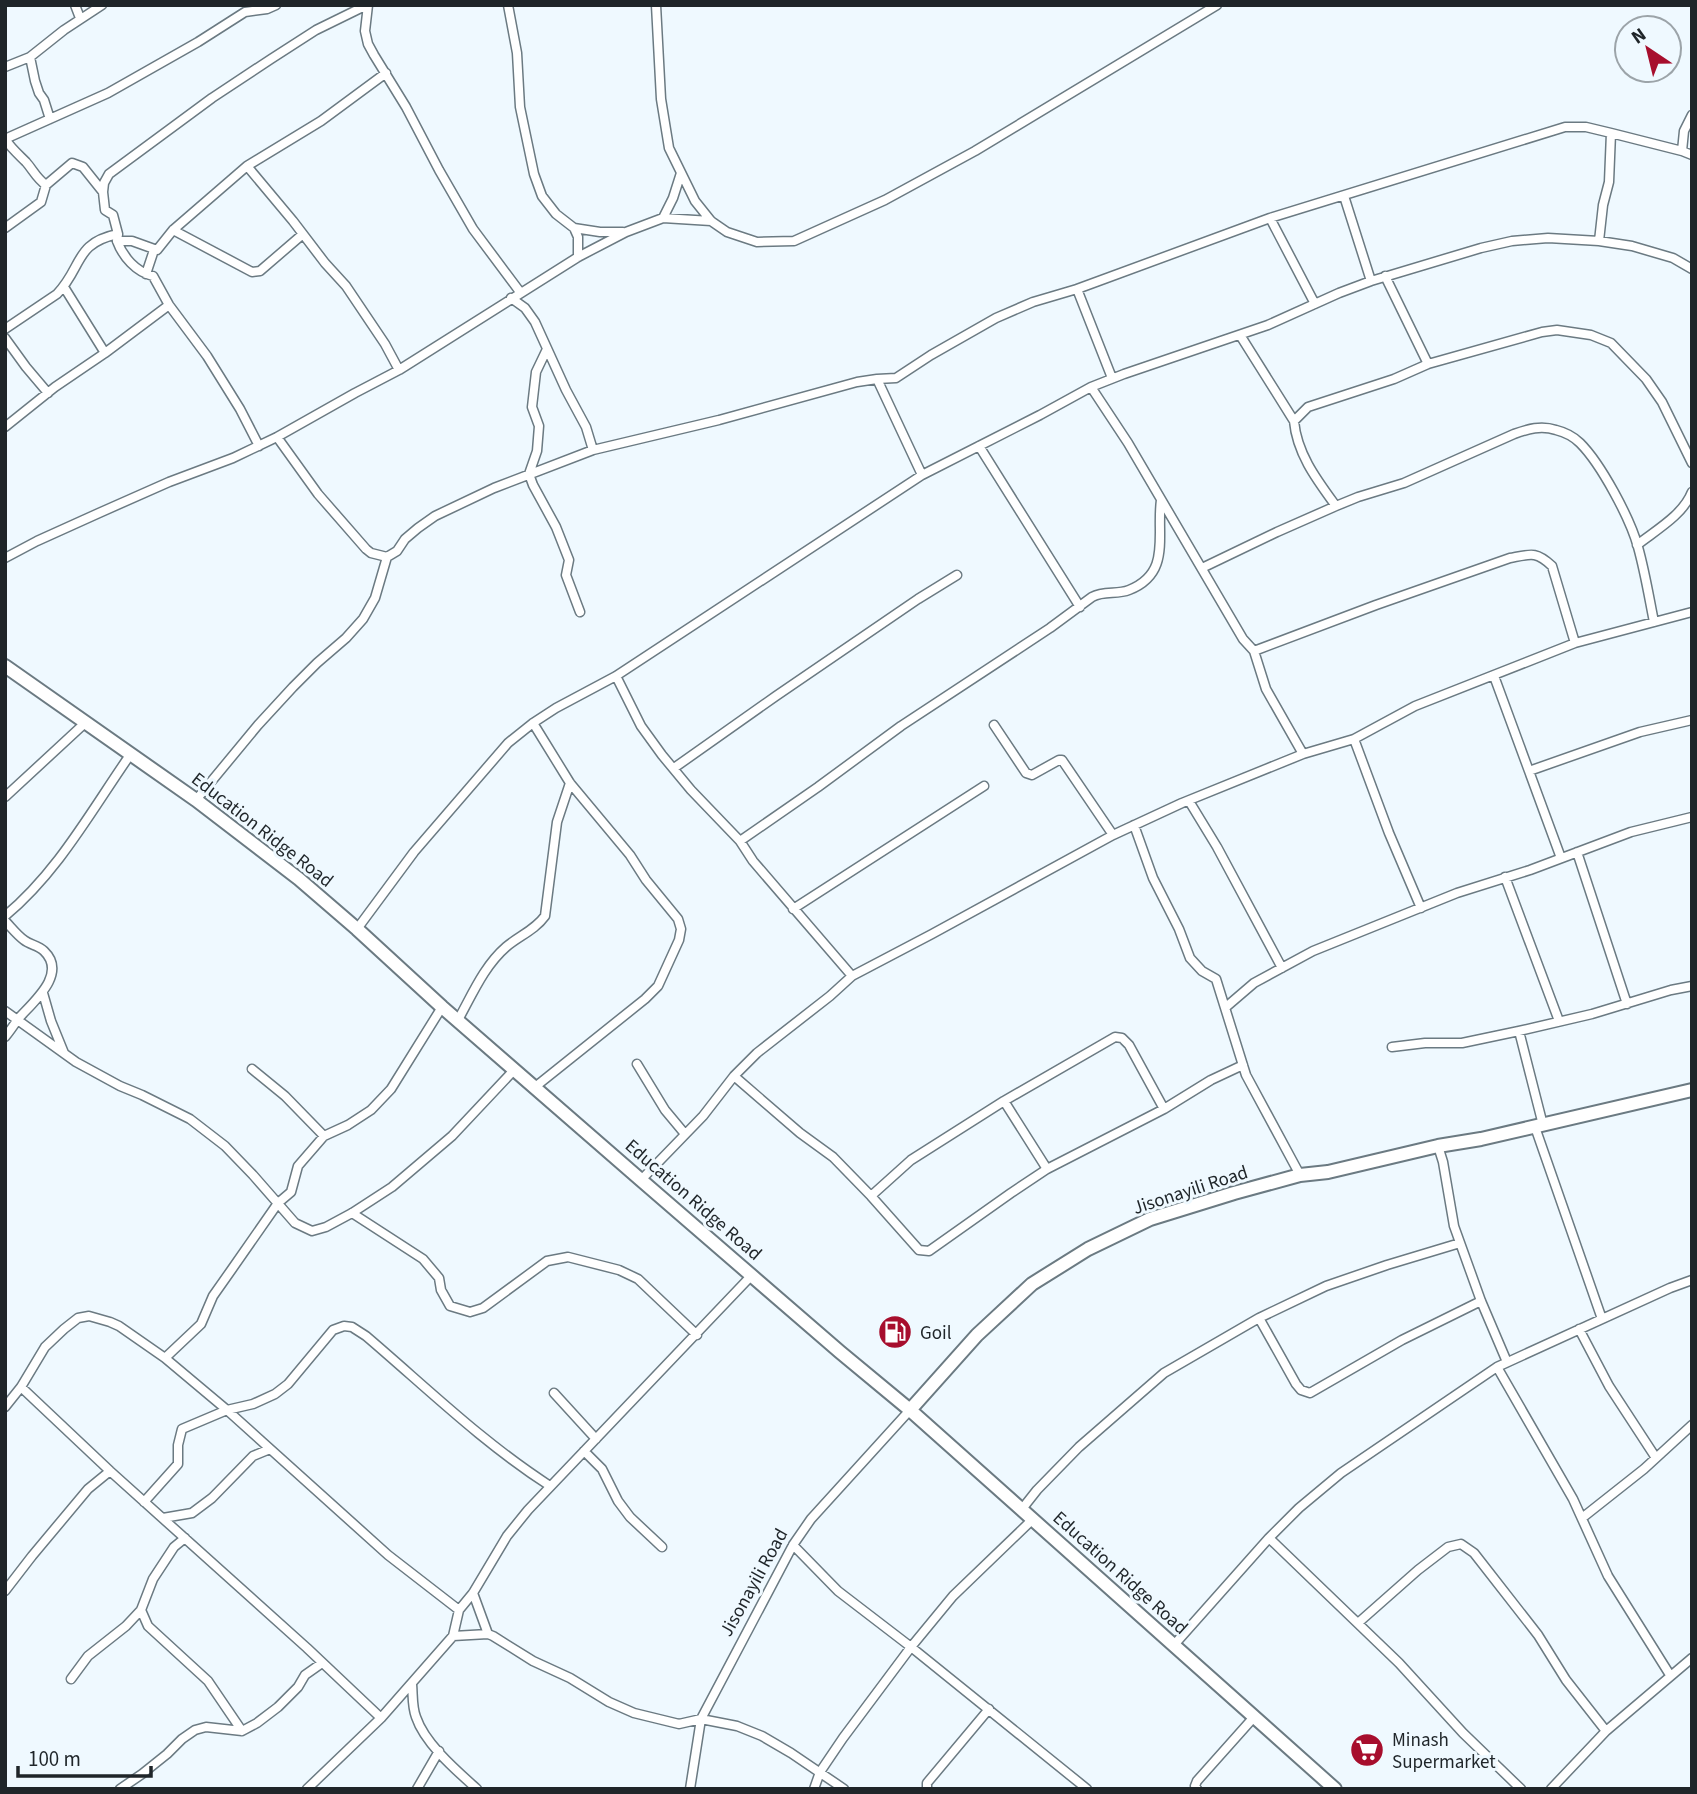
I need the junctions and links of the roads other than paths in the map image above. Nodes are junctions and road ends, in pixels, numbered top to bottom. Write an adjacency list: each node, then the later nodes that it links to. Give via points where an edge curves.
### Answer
1 (75, 5): 9 (street)
2 (102, 5): 9 (street)
3 (276, 5): 8 (street)
4 (367, 5): 12 (street, via 368,44); 22 (street, via 316,30 212,98 109,174)
5 (508, 5): 28 (street, via 520,107 534,174 541,196)
6 (656, 5): 20 (street, via 661,99 669,148)
7 (1217, 5): 26 (street, via 975,151 885,200 794,241 757,242)
8 (256, 7): 14 (street, via 108,93)
9 (80, 18): 10 (street)
10 (30, 57): 11 (street); 14 (street, via 34,81)
11 (5, 67)
12 (386, 73): 19 (street, via 321,121); 42 (street, via 472,229)
13 (1692, 115): 17 (street)
14 (50, 119): 16 (street)
15 (1611, 133): 17 (street); 23 (street, via 1565,127); 33 (street)
16 (5, 139): 21 (street)
17 (1682, 151): 18 (street)
18 (1692, 155)
19 (247, 166): 29 (street); 31 (street)
20 (681, 173): 24 (street); 26 (street)
21 (46, 185): 22 (street, via 72,163 83,167); 27 (street, via 41,202)
22 (103, 192): 32 (street, via 105,210 113,215)
23 (1343, 196): 25 (street); 39 (street)
24 (663, 218): 26 (street); 30 (street)
25 (1270, 218): 41 (street); 44 (street)
26 (711, 221)
27 (5, 228)
28 (574, 228): 30 (street); 35 (street)
29 (173, 230): 31 (street, via 252,272 260,271); 34 (street)
30 (626, 232): 35 (street)
31 (303, 234): 52 (street, via 346,286)
32 (118, 237): 34 (street); 37 (street, via 121,251); 40 (street, via 104,236 88,247)
33 (1599, 242): 36 (street, via 1661,254); 38 (street, via 1512,241)
34 (157, 250): 37 (street)
35 (578, 257): 42 (street)
36 (1692, 269)
37 (145, 274): 45 (street, via 153,276)
38 (1385, 276): 39 (street); 51 (street)
39 (1371, 281): 44 (street)
40 (64, 287): 46 (street); 50 (street)
41 (1077, 289): 53 (street, via 996,318 896,379); 54 (street)
42 (520, 292): 43 (street)
43 (511, 298): 49 (street, via 535,322); 52 (street)
44 (1315, 304): 47 (street)
45 (169, 305): 50 (street); 60 (street, via 207,356)
46 (5, 329)
47 (1240, 335): 54 (street); 57 (street)
48 (5, 338): 56 (street)
49 (547, 349): 62 (street); 64 (street, via 536,372 532,407 539,426)
50 (105, 353): 56 (street)
51 (1428, 364): 57 (street, via 1308,407); 63 (street, via 1542,332 1603,338 1646,379)
52 (398, 370): 59 (street)
53 (877, 379): 62 (street); 65 (street)
54 (1112, 379): 55 (street)
55 (1091, 387): 61 (street); 67 (street)
56 (48, 393): 58 (street)
57 (1294, 421): 68 (street, via 1300,449)
58 (5, 427)
59 (277, 437): 60 (street); 70 (street, via 318,494)
60 (259, 446): 72 (street)
61 (979, 446): 65 (street); 76 (street)
62 (593, 450): 64 (street)
63 (1692, 463)
64 (529, 474): 71 (street, via 435,516); 77 (street, via 569,561 566,575)
65 (922, 475): 83 (street)
66 (1691, 494): 69 (street, via 1678,512)
67 (1161, 500): 73 (street); 76 (street, via 1160,551 1151,575 1128,591 1100,593)
68 (1336, 506): 69 (street, via 1404,483 1514,434 1545,428 1570,436 1586,449); 73 (street)
69 (1637, 545): 79 (street)
70 (370, 553): 71 (street); 74 (street)
71 (387, 557): 74 (street)
72 (5, 558)
73 (1202, 568): 81 (street, via 1242,639)
74 (383, 569): 97 (street, via 363,619 293,687)
75 (957, 575): 92 (street)
76 (1080, 607): 102 (street)
77 (580, 612)
78 (1692, 612): 79 (street)
79 (1654, 622): 80 (street)
80 (1575, 643): 81 (street, via 1552,566 1532,554); 84 (street)
81 (1254, 651): 90 (street, via 1266,689)
82 (5, 666): 86 (main road, Education Ridge Road)
83 (616, 676): 87 (street); 92 (street, via 641,726)
84 (1494, 676): 89 (street, via 1415,706); 93 (street)
85 (1692, 720): 93 (street, via 1640,732)
86 (85, 723): 91 (main road, Education Ridge Road); 96 (street)
87 (533, 723): 94 (street); 109 (street, via 508,743 422,843)
88 (994, 725): 101 (street, via 1026,773 1032,775 1062,760)
89 (1354, 739): 90 (street); 106 (street)
90 (1303, 754): 98 (street)
91 (130, 755): 97 (main road, Education Ridge Road); 108 (street, via 66,851)
92 (674, 768): 102 (street)
93 (1529, 771): 104 (street)
94 (570, 783): 119 (street, via 557,822 545,916 487,969); 130 (street, via 673,911 681,929 658,986)
95 (984, 786): 107 (street)
96 (5, 797)
97 (196, 800): 109 (main road, Education Ridge Road)
98 (1189, 801): 100 (street); 110 (street)
99 (1692, 817): 103 (street)
100 (1133, 825): 101 (street); 116 (street, via 1191,958 1216,979)
101 (1113, 835): 111 (street)
102 (740, 841): 107 (street)
103 (1577, 852): 104 (street); 114 (street)
104 (1561, 858): 105 (street)
105 (1505, 877): 106 (street); 120 (street)
106 (1420, 908): 110 (street)
107 (793, 909): 111 (street)
108 (5, 918): 113 (street, via 26,942 47,954 50,981)
109 (357, 929): 115 (main road, Education Ridge Road)
110 (1282, 968): 116 (street, via 1254,983)
111 (852, 976): 129 (street)
112 (1692, 986): 114 (street)
113 (43, 993): 118 (street); 124 (street)
114 (1627, 1004): 120 (street)
115 (442, 1007): 119 (main road, Education Ridge Road); 136 (street, via 391,1089 370,1110)
116 (1226, 1007): 126 (street)
117 (5, 1011): 118 (street)
118 (18, 1020): 122 (street); 124 (street)
119 (458, 1020): 128 (main road, Education Ridge Road)
120 (1559, 1021): 121 (street)
121 (1519, 1031): 123 (street, via 1462,1043); 134 (street)
122 (5, 1037)
123 (1392, 1047)
124 (64, 1054): 142 (street, via 190,1119 225,1146)
125 (637, 1064): 135 (street)
126 (1243, 1065): 133 (street); 139 (street)
127 (252, 1069): 136 (street)
128 (515, 1069): 130 (main road, Education Ridge Road); 143 (street, via 452,1136 392,1187)
129 (734, 1076): 135 (street); 141 (street, via 833,1157)
130 (535, 1087): 140 (main road, Education Ridge Road)
131 (1692, 1090): 134 (main road, Jisonayili Road)
132 (1004, 1101): 133 (street, via 1115,1037 1129,1045); 138 (street); 141 (street, via 911,1160)
133 (1164, 1109): 138 (street)
134 (1539, 1126): 137 (main road, Jisonayili Road); 149 (street)
135 (685, 1134): 140 (street)
136 (324, 1136): 142 (street, via 298,1166 291,1192)
137 (1438, 1146): 139 (main road, Jisonayili Road); 144 (street)
138 (1047, 1170): 141 (street, via 929,1251 919,1251)
139 (1300, 1175): 159 (main road, Jisonayili Road, via 1150,1219 1088,1249 1032,1284 976,1335)
140 (642, 1180): 145 (main road, Education Ridge Road)
141 (871, 1196)
142 (278, 1203): 143 (street, via 295,1223 312,1231); 152 (street, via 213,1296 201,1324)
143 (352, 1213): 151 (street, via 423,1259 439,1278 450,1306 470,1312 483,1308 547,1261 568,1257 638,1279)
144 (1460, 1243): 147 (street); 148 (street, via 1326,1286)
145 (752, 1275): 151 (street); 159 (main road, Education Ridge Road)
146 (1692, 1280): 149 (street)
147 (1481, 1301): 148 (street, via 1310,1393 1296,1384); 153 (street)
148 (1259, 1318): 168 (street, via 1164,1373 1079,1447)
149 (1602, 1320): 150 (street)
150 (1579, 1329): 153 (street); 164 (street)
151 (697, 1335): 161 (street)
152 (164, 1358): 155 (street, via 110,1322 78,1318 45,1348); 158 (street)
153 (1507, 1362): 154 (street)
154 (1497, 1367): 170 (street); 173 (street, via 1341,1473)
155 (21, 1387): 157 (street); 165 (street)
156 (555, 1392): 161 (street)
157 (5, 1408)
158 (227, 1410): 162 (street); 166 (street, via 275,1394 333,1330 352,1327 515,1464); 167 (street, via 182,1429 178,1464)
159 (910, 1410): 168 (main road, Education Ridge Road); 174 (street, Jisonayili Road)
160 (1692, 1425): 164 (street)
161 (596, 1438): 163 (street)
162 (270, 1449): 169 (street, via 253,1456 192,1513); 179 (street, via 388,1555)
163 (584, 1451): 166 (street); 175 (street, via 602,1469 630,1517)
164 (1656, 1458): 170 (street)
165 (110, 1471): 167 (street); 176 (street, via 88,1489)
166 (550, 1486): 177 (street, via 507,1535)
167 (144, 1502): 169 (street)
168 (1022, 1509): 171 (main road, Education Ridge Road)
169 (163, 1518): 172 (street)
170 (1582, 1518): 187 (street, via 1608,1576)
171 (1033, 1519): 183 (main road, Education Ridge Road); 184 (street, via 953,1596)
172 (185, 1538): 178 (street, via 153,1579); 186 (street)
173 (1269, 1538): 180 (street); 183 (street)
174 (793, 1545): 184 (street, via 838,1591); 193 (street, Jisonayili Road)
175 (662, 1547)
176 (5, 1591)
177 (473, 1593): 179 (street); 181 (street)
178 (141, 1610): 188 (street, via 88,1656); 194 (street, via 148,1626 208,1681)
179 (459, 1610): 182 (street)
180 (1358, 1623): 195 (street, via 1418,1570 1448,1547 1461,1544 1474,1553 1538,1635); 209 (street)
181 (488, 1634): 182 (street); 193 (street, via 634,1713 679,1724)
182 (453, 1636): 189 (street)
183 (1173, 1646): 191 (main road, Education Ridge Road)
184 (911, 1647): 190 (street); 197 (street)
185 (1692, 1658): 187 (street)
186 (322, 1663): 192 (street); 194 (street, via 305,1675 278,1707)
187 (1670, 1675): 195 (street)
188 (71, 1679)
189 (412, 1684): 192 (street); 196 (street, via 416,1720)
190 (989, 1709): 205 (street, via 927,1783); 206 (street)
191 (1254, 1717): 207 (street, via 1198,1781); 208 (main road, Education Ridge Road)
192 (381, 1718): 199 (street)
193 (701, 1719): 197 (street, via 762,1736); 202 (street, Jisonayili Road)
194 (242, 1731): 198 (street, via 195,1730)
195 (1606, 1731): 210 (street)
196 (439, 1751): 200 (street); 201 (street)
197 (820, 1772): 203 (street); 204 (street)
198 (120, 1789)
199 (307, 1789)
200 (417, 1789)
201 (477, 1789)
202 (690, 1789)
203 (814, 1789)
204 (844, 1789)
205 (927, 1789)
206 (1087, 1789)
207 (1197, 1789)
208 (1335, 1789)
209 (1521, 1789)
210 (1551, 1789)

